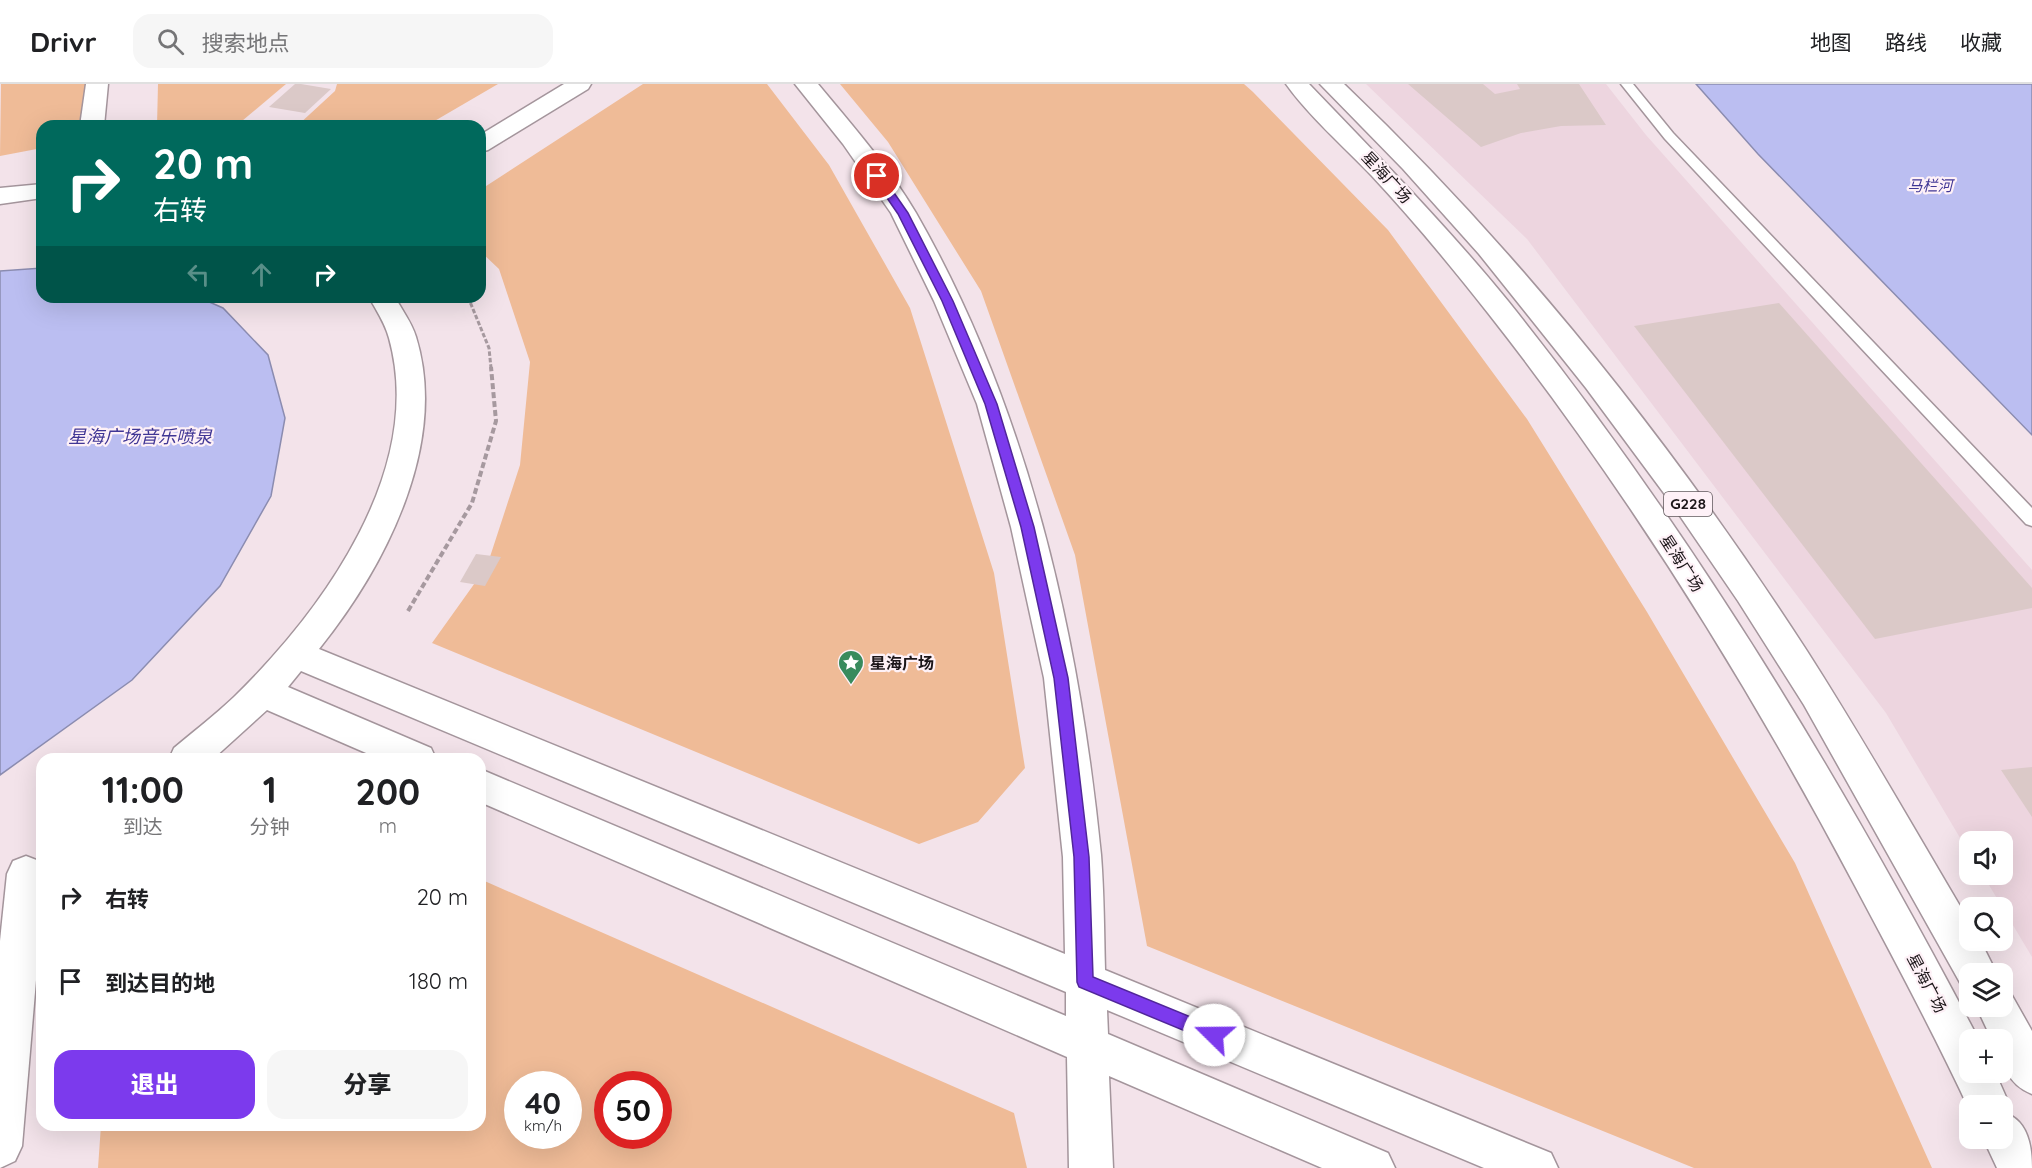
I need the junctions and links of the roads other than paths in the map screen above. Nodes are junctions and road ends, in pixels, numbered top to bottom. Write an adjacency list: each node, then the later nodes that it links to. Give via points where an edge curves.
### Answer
1 (97, 84): 8 (main road)
2 (541, 84): 9 (main road)
3 (580, 84): 10 (main road)
4 (806, 84): 22 (main road, via 852,139 903,213 947,301 991,404 1028,527 1061,678 1082,857)
5 (1297, 84): 25 (main road, 星海广场 / G228, via 1433,227 1492,298 1620,470 1768,695)
6 (1331, 84): 21 (main road, 星海广场 / G228, via 1465,220 1563,338 1661,467 1816,695)
7 (1627, 84): 14 (lane, via 1669,135)
8 (93, 120)
9 (482, 120)
10 (486, 141)
11 (36, 192): 12 (main road)
12 (0, 196)
13 (385, 303): 15 (main road, via 403,338 412,385 409,440 392,500 360,565)
14 (2032, 519)
15 (294, 653): 16 (main road); 22 (main road)
16 (260, 691): 17 (main road); 18 (main road)
17 (194, 753)
18 (404, 753)
19 (486, 788): 24 (main road)
20 (23, 875): 27 (main road)
21 (1971, 963)
22 (1085, 982): 24 (main road); 31 (main road)
23 (2002, 1017): 26 (main road)
24 (1087, 1045): 29 (main road); 30 (main road)
25 (1959, 1045)
26 (2032, 1073)
27 (0, 1146)
28 (2010, 1149): 32 (main road)
29 (1091, 1168)
30 (1373, 1168)
31 (1536, 1168)
32 (2020, 1168)

